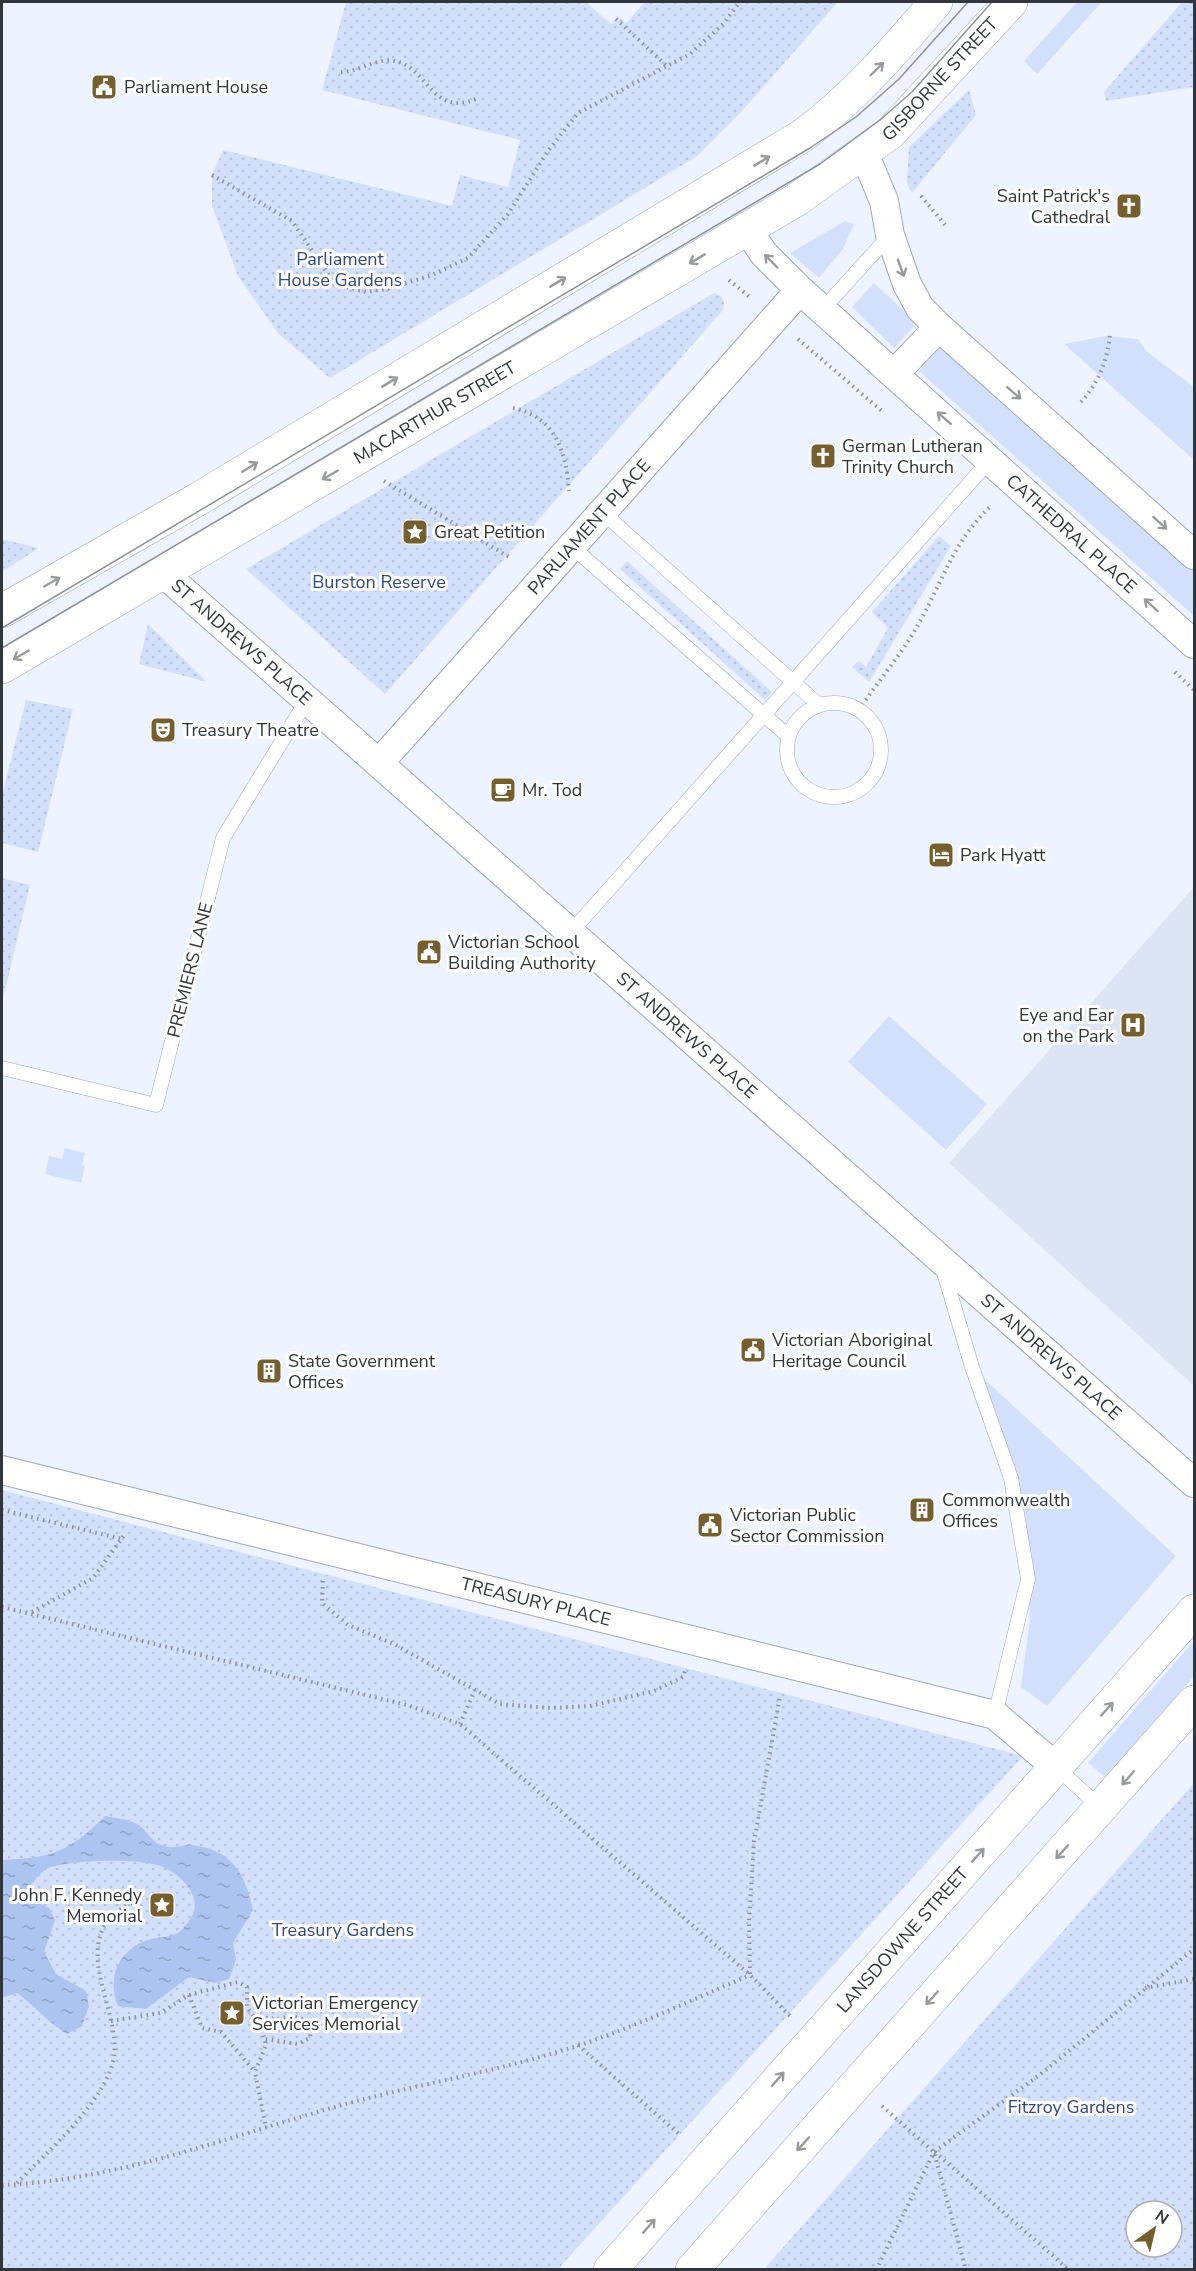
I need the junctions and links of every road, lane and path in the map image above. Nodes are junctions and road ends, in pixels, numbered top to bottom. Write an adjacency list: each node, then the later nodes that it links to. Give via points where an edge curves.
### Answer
1 (740, 2): 5 (path, via 690,54)
2 (936, 2): 8 (street, one-way to 2, via 884,63)
3 (1011, 2): 9 (street, GISBORNE STREET, via 925,98)
4 (616, 19): 5 (path)
5 (667, 66): 10 (path, via 578,114 548,151 508,214 468,258 432,275 387,289 366,292 332,280 292,221)
6 (341, 72): 7 (path, via 393,60 410,66 439,98 461,105)
7 (476, 99)
8 (834, 110): 9 (street); 11 (street, one-way to 8, via 802,136)
9 (864, 153): 14 (street, MACARTHUR STREET); 15 (street, via 884,201)
10 (212, 175)
11 (722, 185): 14 (street, CATHEDRAL PLACE); 23 (street, one-way to 11)
12 (921, 195): 13 (path)
13 (946, 226)
14 (747, 229): 16 (street, CATHEDRAL PLACE, one-way to 14, via 764,254); 25 (street, MACARTHUR STREET, one-way to 25)
15 (890, 235): 17 (lane); 18 (street, one-way to 18, via 913,296)
16 (800, 290): 17 (street, CATHEDRAL PLACE); 29 (street, PARLIAMENT PLACE)
17 (822, 310): 20 (street, CATHEDRAL PLACE)
18 (939, 327): 20 (street); 33 (street, one-way to 33)
19 (1110, 333): 21 (path, via 1109,354)
20 (894, 374): 24 (street, CATHEDRAL PLACE, one-way to 20)
21 (1081, 402)
22 (506, 406): 26 (path, via 533,414 554,432 564,453)
23 (340, 412): 25 (street); 27 (street, one-way to 23)
24 (990, 460): 37 (street, CATHEDRAL PLACE, one-way to 24); 39 (lane)
25 (377, 466): 30 (street, MACARTHUR STREET, one-way to 30); 34 (path)
26 (569, 491)
27 (200, 498): 30 (street); 31 (street)
28 (991, 506): 42 (path, via 976,519 958,546 913,634)
29 (601, 511): 32 (street, PARLIAMENT PLACE); 39 (lane)
30 (223, 538): 35 (street, MACARTHUR STREET)
31 (128, 539): 35 (street, ST ANDREWS PLACE); 36 (street, one-way to 31)
32 (571, 546): 43 (lane); 45 (street, PARLIAMENT PLACE)
33 (1194, 555)
34 (509, 556)
35 (162, 572): 38 (street, MACARTHUR STREET, one-way to 38); 40 (street, ST ANDREWS PLACE)
36 (2, 611)
37 (1194, 644)
38 (2, 667)
39 (793, 682): 41 (lane); 43 (lane)
40 (307, 699): 45 (street, ST ANDREWS PLACE); 47 (lane, PREMIERS LANE, via 223,838 156,1105)
41 (819, 705): 42 (lane, via 834,702); 44 (lane, via 800,717)
42 (859, 710): 44 (lane, via 875,725 882,755 868,784 855,793 840,798 824,797 797,781 789,767)
43 (764, 715): 44 (lane); 46 (lane)
44 (788, 736)
45 (379, 763): 46 (street, ST ANDREWS PLACE)
46 (571, 932): 48 (street, ST ANDREWS PLACE)
47 (2, 1068)
48 (940, 1258): 50 (street, ST ANDREWS PLACE); 60 (lane, via 972,1367 1011,1478 1028,1579)
49 (2, 1470): 52 (street, TREASURY PLACE)
50 (1194, 1483)
51 (2, 1510): 55 (path, via 122,1539 93,1578)
52 (325, 1549): 56 (street, TREASURY PLACE); 58 (path, via 322,1603 348,1625 394,1644)
53 (2, 1606): 55 (path)
54 (1194, 1611): 62 (street, LANSDOWNE STREET, one-way to 54)
55 (31, 1612): 61 (path, via 407,1705)
56 (786, 1663): 60 (street, TREASURY PLACE); 66 (path, via 754,1842)
57 (685, 1671): 58 (path, via 682,1677 654,1691 590,1706 500,1704)
58 (475, 1690): 61 (path)
59 (1194, 1702): 63 (street, one-way to 63)
60 (995, 1715): 62 (street, TREASURY PLACE)
61 (460, 1724): 66 (path)
62 (1056, 1767): 63 (lane); 73 (street, LANSDOWNE STREET, one-way to 62)
63 (1101, 1809): 76 (street, one-way to 76)
64 (145, 1895): 71 (path, via 108,1921 97,1953)
65 (1194, 1949): 68 (path)
66 (750, 1975): 73 (path); 74 (path)
67 (1194, 1979): 68 (path)
68 (1145, 1988): 79 (path, via 1042,2073)
69 (189, 1995): 70 (path, via 238,1982 247,1987 247,2007); 71 (path, via 159,2013); 75 (path, via 202,2028 221,2032)
70 (254, 2016): 72 (path); 72 (path, via 292,2016 312,2022 310,2038 298,2044)
71 (111, 2021): 80 (path, via 114,2056 99,2096)
72 (265, 2039): 75 (path)
73 (813, 2039): 82 (street, LANSDOWNE STREET, one-way to 73)
74 (578, 2045): 77 (path); 78 (path)
75 (255, 2072): 77 (path)
76 (855, 2085): 79 (path); 83 (street, one-way to 83)
77 (266, 2128): 80 (path, via 102,2171)
78 (680, 2135)
79 (934, 2152): 84 (path); 85 (path); 86 (path)
80 (17, 2184): 81 (path)
81 (2, 2185)
82 (610, 2270)
83 (692, 2270)
84 (876, 2270)
85 (966, 2270)
86 (1069, 2270)

